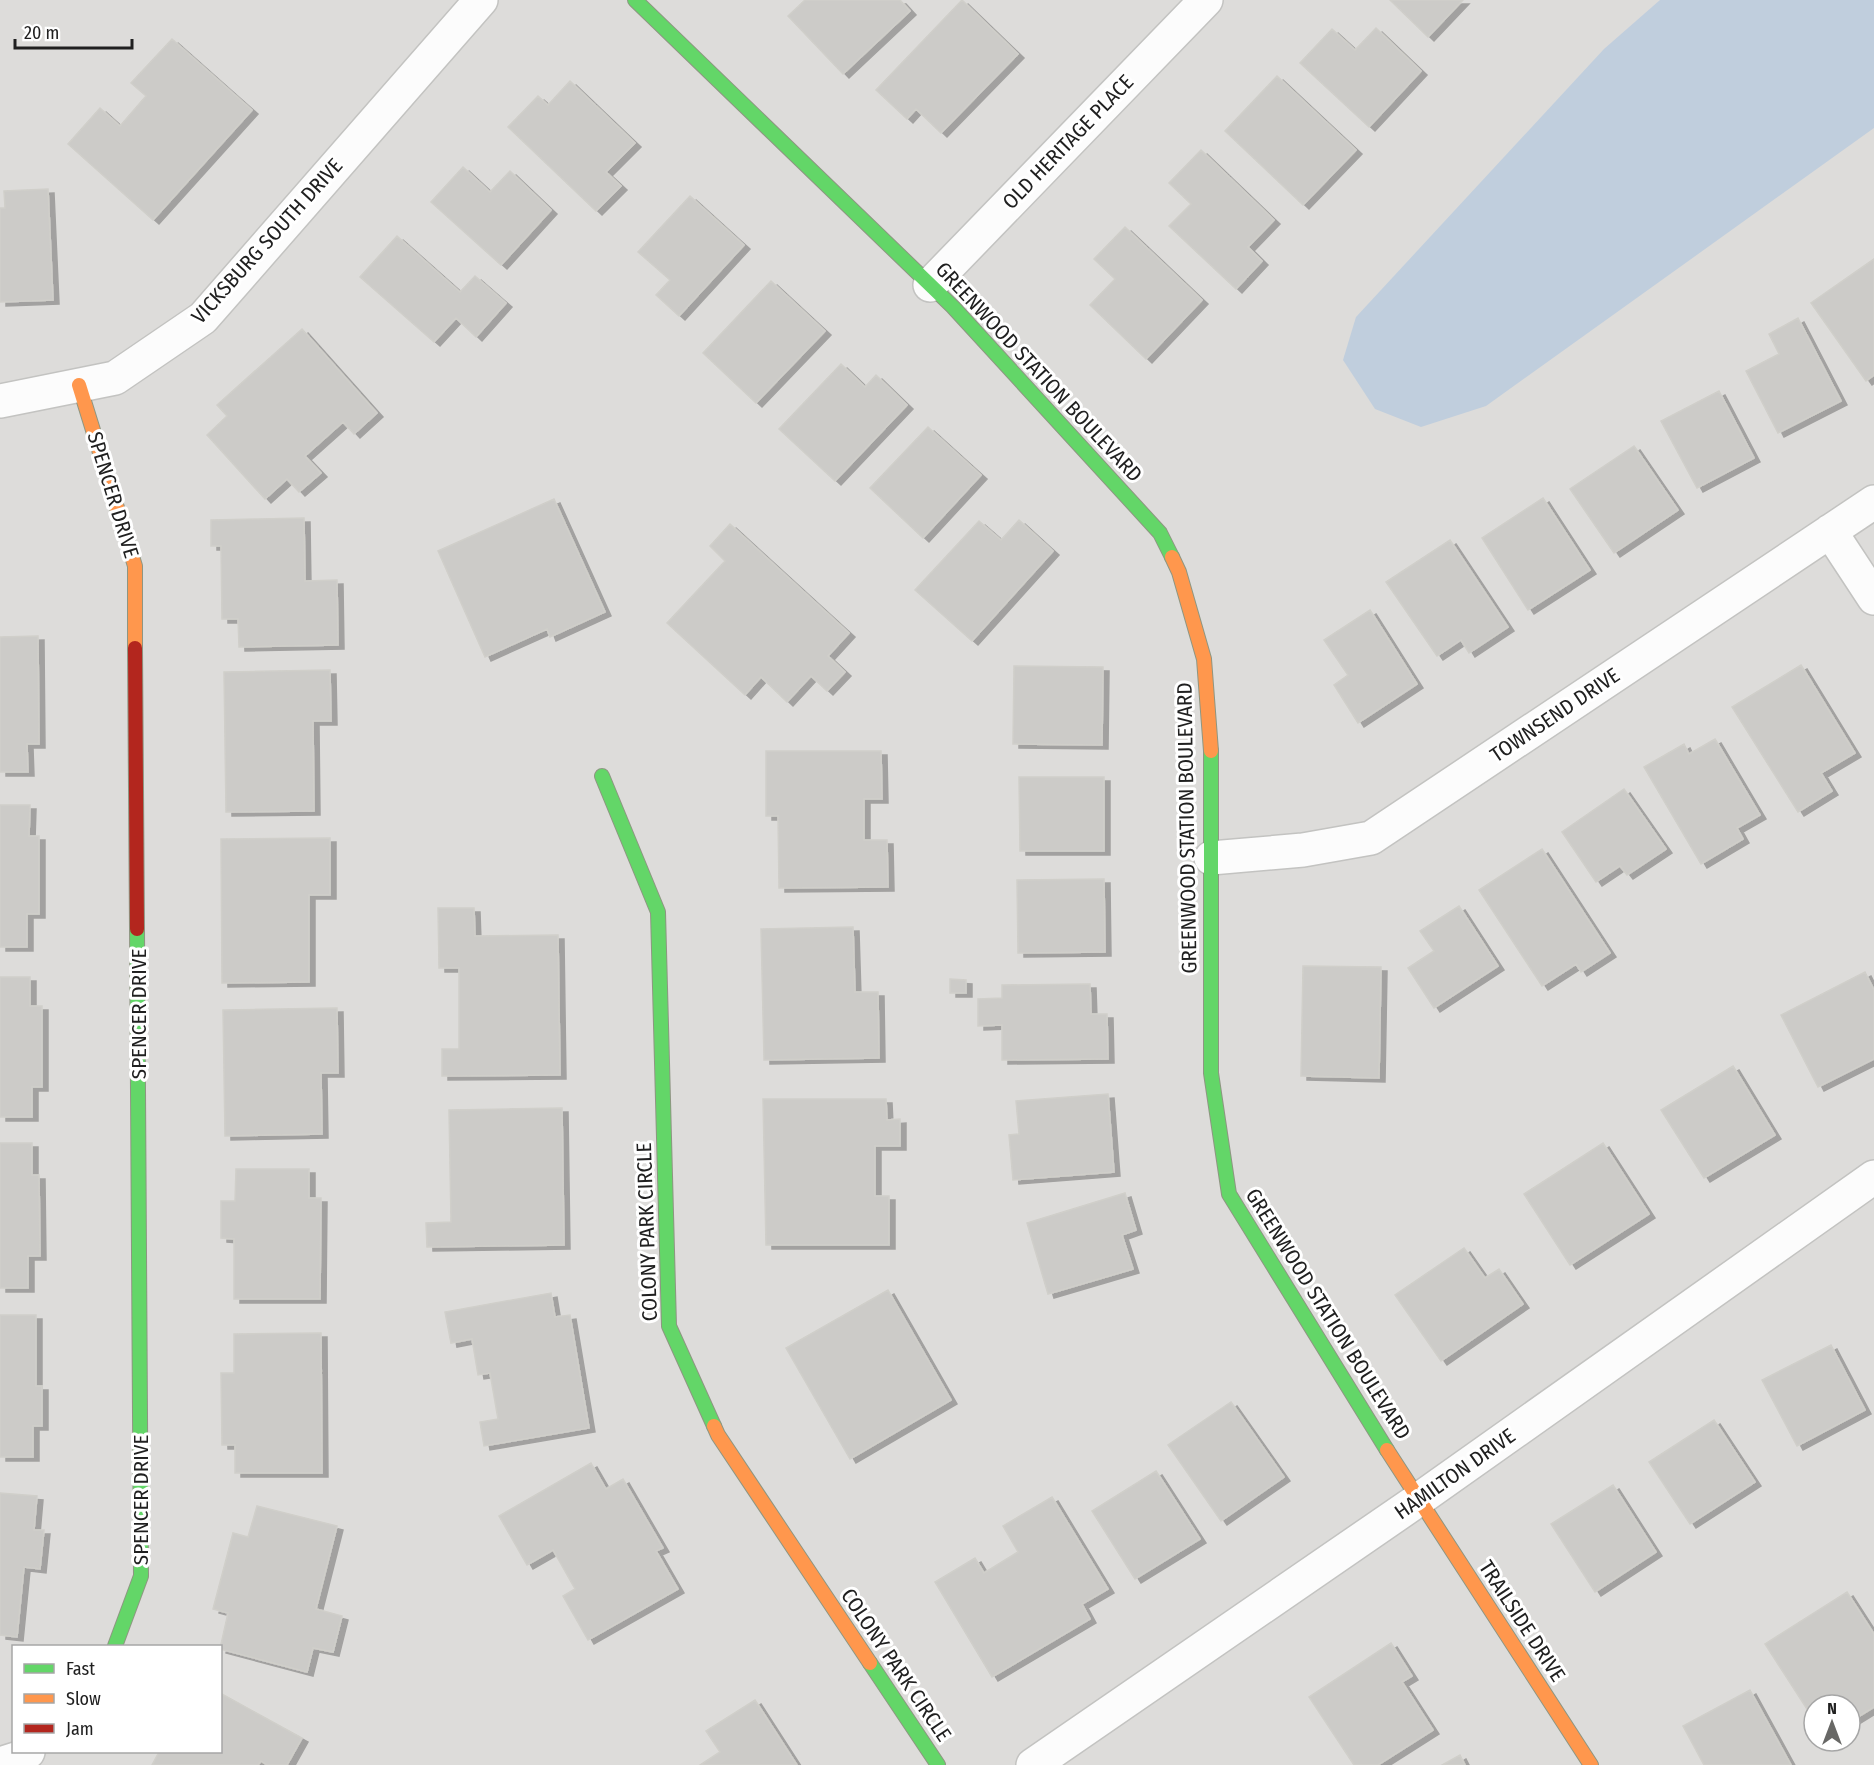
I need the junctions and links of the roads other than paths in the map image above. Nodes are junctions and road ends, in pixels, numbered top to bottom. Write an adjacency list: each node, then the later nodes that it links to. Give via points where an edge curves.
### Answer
1 (481, 0): 5 (street, VICKSBURG SOUTH DRIVE, via 203,318 115,378)
2 (635, 0): 4 (street, GREENWOOD STATION BOULEVARD)
3 (1206, 0): 4 (street, OLD HERITAGE PLACE)
4 (930, 285): 11 (street, GREENWOOD STATION BOULEVARD, via 1160,533 1179,572 1204,658 1211,746)
5 (79, 385): 6 (street, VICKSBURG SOUTH DRIVE); 14 (street, SPENCER DRIVE, via 135,566 141,1576)
6 (0, 401)
7 (1874, 502): 8 (street, TOWNSEND DRIVE)
8 (1830, 531): 9 (street); 11 (street, TOWNSEND DRIVE, via 1371,838 1304,850)
9 (1874, 598)
10 (602, 776): 17 (street, COLONY PARK CIRCLE, via 658,912 669,1326 718,1436)
11 (1211, 858): 13 (street, GREENWOOD STATION BOULEVARD, via 1211,1073 1229,1194)
12 (1874, 1177): 13 (street, HAMILTON DRIVE)
13 (1418, 1500): 18 (street, HAMILTON DRIVE); 19 (street, TRAILSIDE DRIVE)
14 (116, 1645)
15 (26, 1753): 16 (street)
16 (0, 1764)
17 (938, 1765)
18 (1033, 1765)
19 (1591, 1765)

